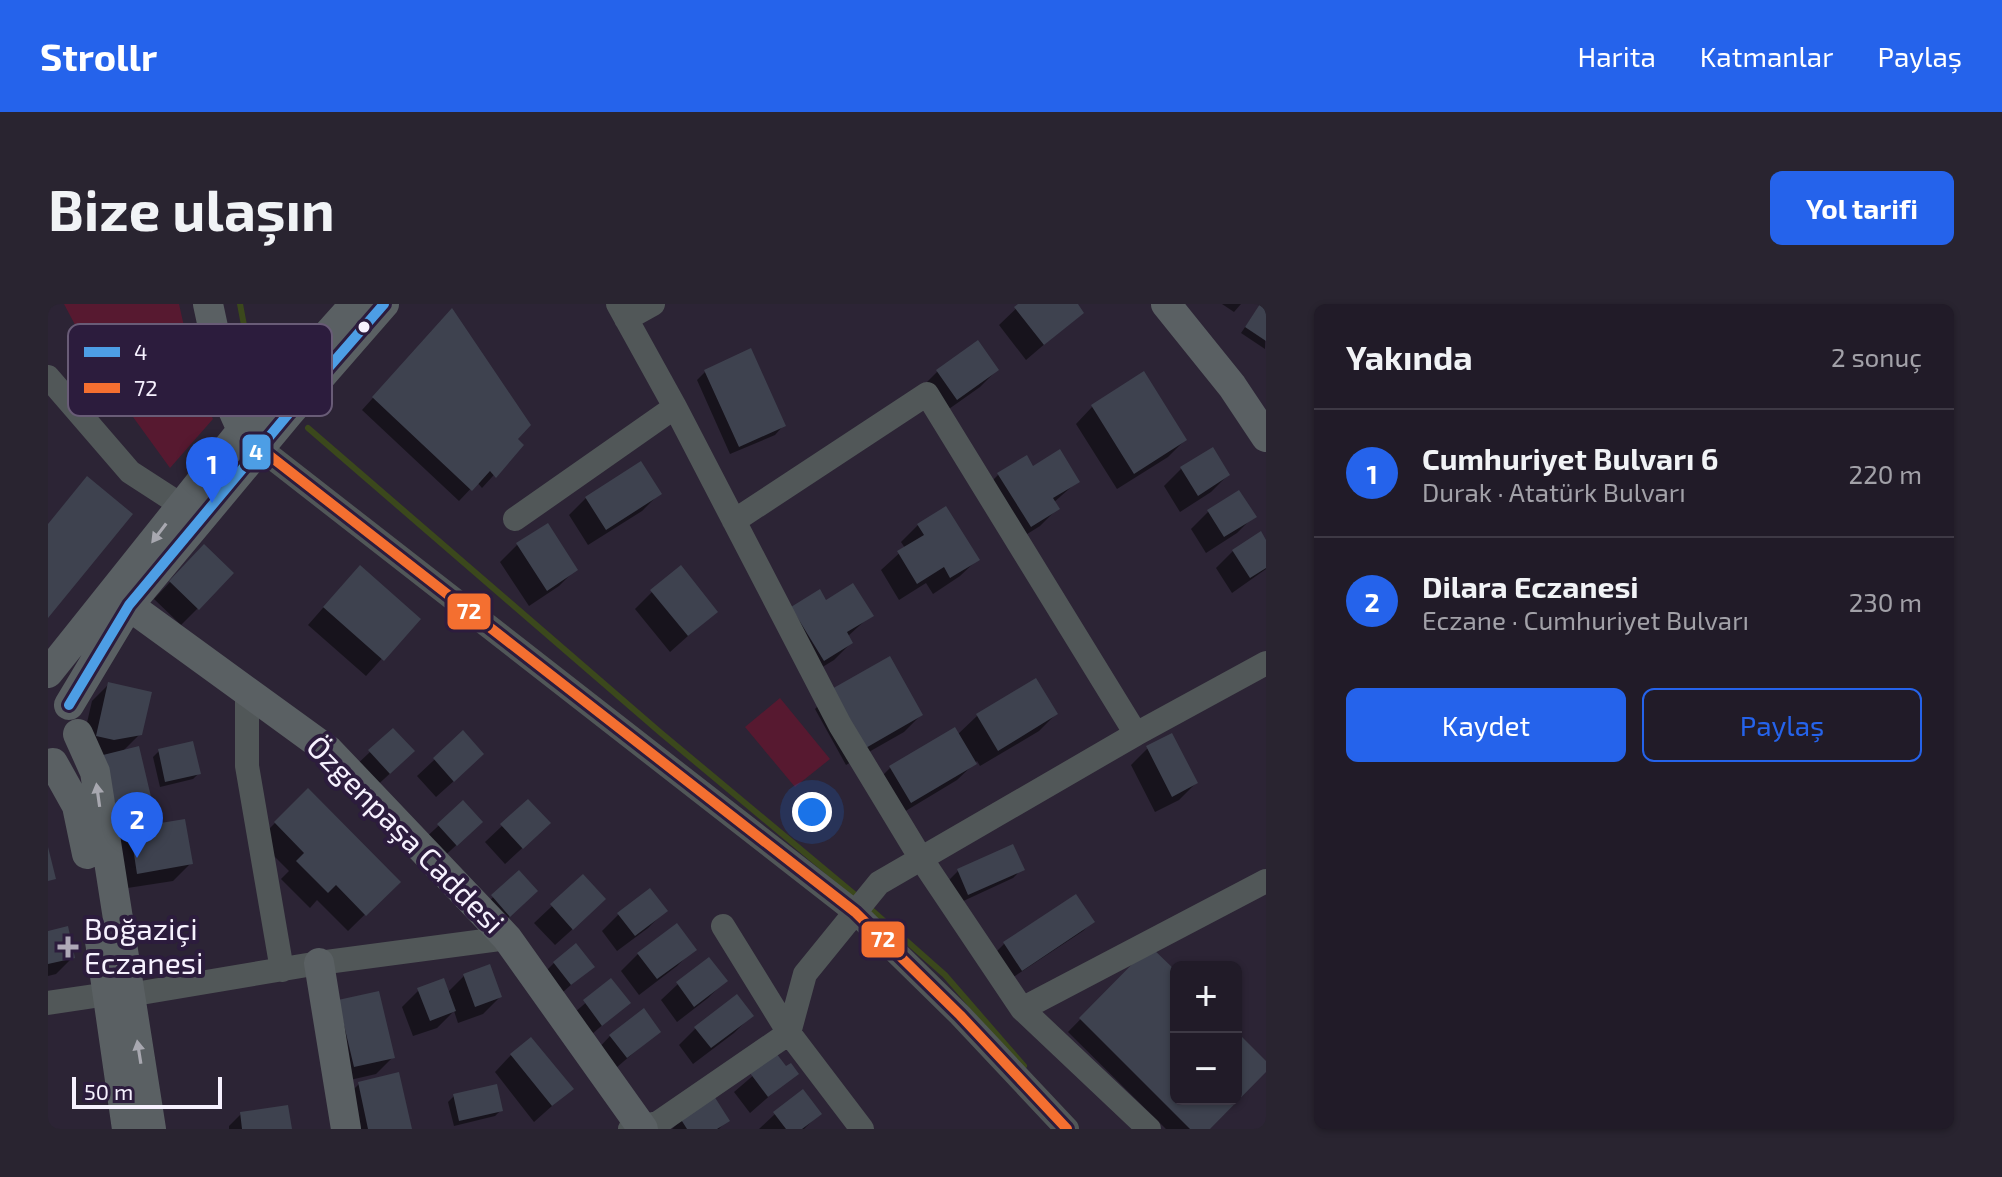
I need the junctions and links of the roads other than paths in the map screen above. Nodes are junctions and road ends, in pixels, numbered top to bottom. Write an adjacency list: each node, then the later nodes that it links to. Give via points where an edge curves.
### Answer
1 (208, 304): 7 (main road)
2 (355, 304): 8 (main road)
3 (384, 304): 9 (main road)
4 (653, 304): 6 (street)
5 (1179, 310): 17 (main road)
6 (622, 312): 12 (street)
7 (212, 324)
8 (332, 334)
9 (332, 364)
10 (48, 377): 11 (street)
11 (68, 400)
12 (675, 407): 20 (street); 21 (street)
13 (82, 416): 19 (street, via 130,472)
14 (238, 416): 18 (main road)
15 (269, 416): 18 (main road)
16 (285, 416): 18 (main road)
17 (1266, 437)
18 (251, 439): 19 (main road); 22 (main road); 32 (street)
19 (181, 505): 22 (main road, one-way to 22)
20 (515, 519)
21 (734, 521): 28 (street, via 927,394); 30 (street, via 840,725)
22 (121, 600): 24 (main road); 25 (main road, Özgenpaşa Caddesi); 26 (main road)
23 (1266, 663): 28 (street)
24 (48, 673)
25 (247, 690): 34 (main road, Özgenpaşa Caddesi, via 329,751); 36 (street, via 247,766)
26 (59, 699): 27 (main road, via 78,723)
27 (78, 734): 29 (main road, via 70,752); 37 (main road, one-way to 27, via 95,772)
28 (1136, 734): 30 (street)
29 (51, 764): 37 (main road, via 71,792 82,821)
30 (920, 857): 32 (street, via 879,883); 39 (street)
31 (1266, 881): 39 (street)
32 (855, 912): 40 (street, via 805,974); 46 (street)
33 (723, 926): 40 (street)
34 (507, 938): 35 (street); 41 (main road, Özgenpaşa Caddesi)
35 (319, 963): 36 (street); 44 (main road)
36 (282, 970): 37 (street)
37 (118, 994): 38 (street); 42 (main road); 43 (main road, one-way to 37)
38 (48, 1003)
39 (1022, 1009): 47 (street)
40 (789, 1033): 41 (street, via 658,1123); 45 (street)
41 (638, 1128)
42 (127, 1129)
43 (151, 1129)
44 (346, 1129)
45 (862, 1129)
46 (1067, 1129)
47 (1149, 1129)

